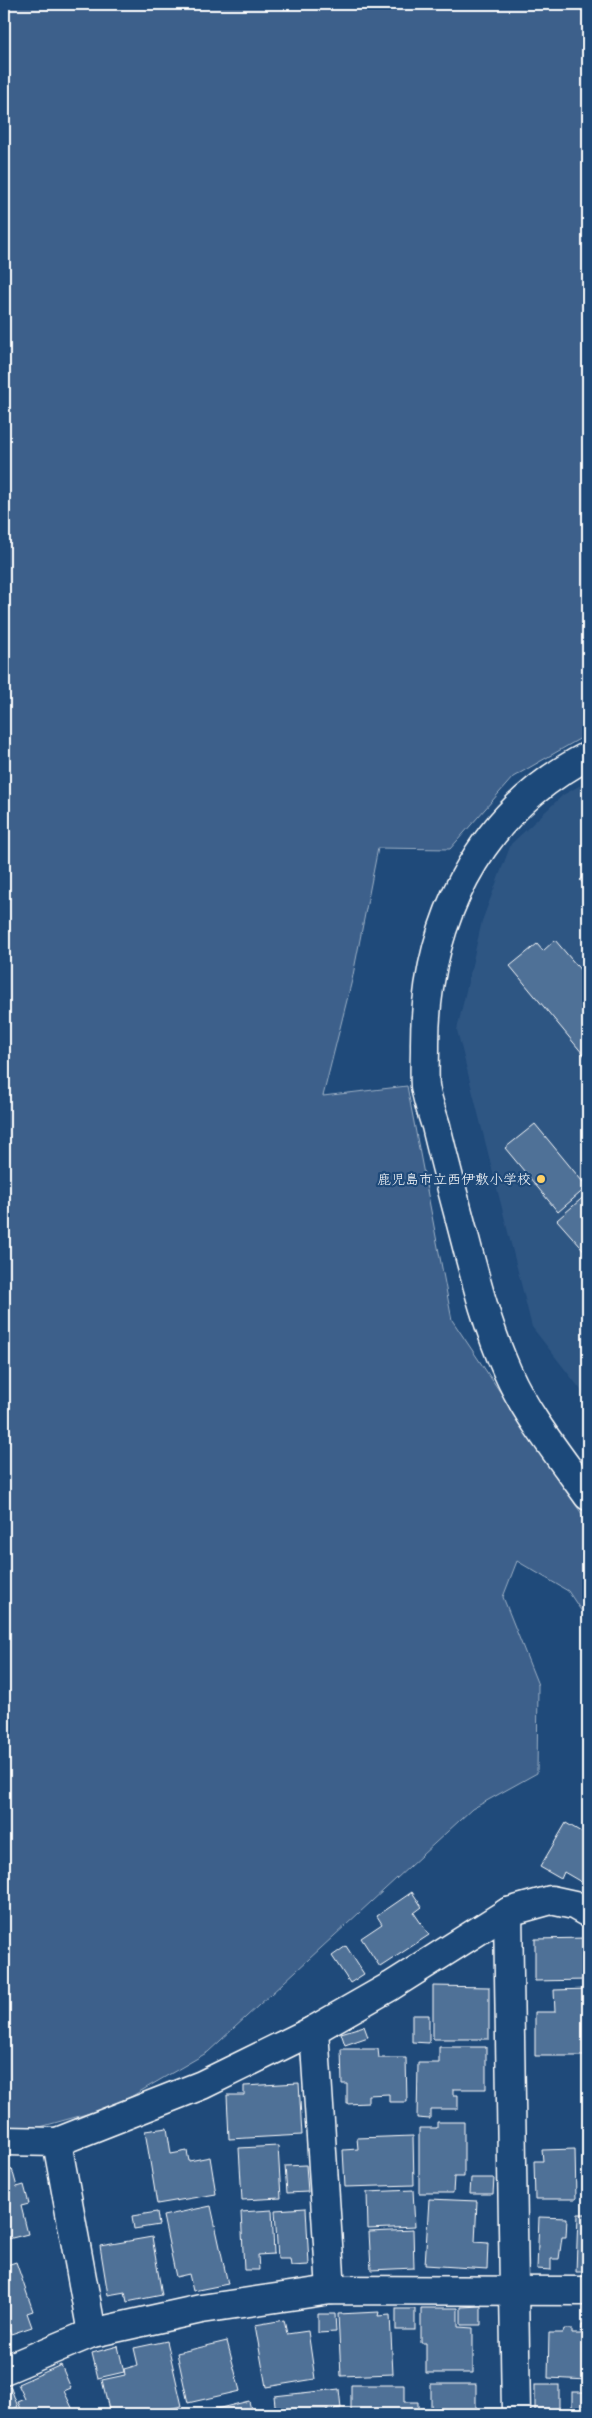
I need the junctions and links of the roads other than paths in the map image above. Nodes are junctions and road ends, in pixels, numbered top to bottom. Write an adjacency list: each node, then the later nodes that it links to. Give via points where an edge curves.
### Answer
1 (588, 756): 2 (street, via 567,766 528,796 500,824 467,873 445,916 425,1015 425,1086 485,1314 508,1374 542,1431)
2 (588, 1496)
3 (508, 1912): 4 (street, via 551,1900 574,1905); 5 (street); 9 (street)
4 (588, 1913)
5 (314, 2030): 7 (street, via 202,2085); 8 (street)
6 (4, 2141): 7 (street)
7 (57, 2142): 11 (street)
8 (331, 2290): 9 (street); 11 (street, via 201,2309)
9 (514, 2291): 10 (street); 13 (street)
10 (588, 2291)
11 (92, 2333): 12 (street)
12 (4, 2370)
13 (516, 2414)

